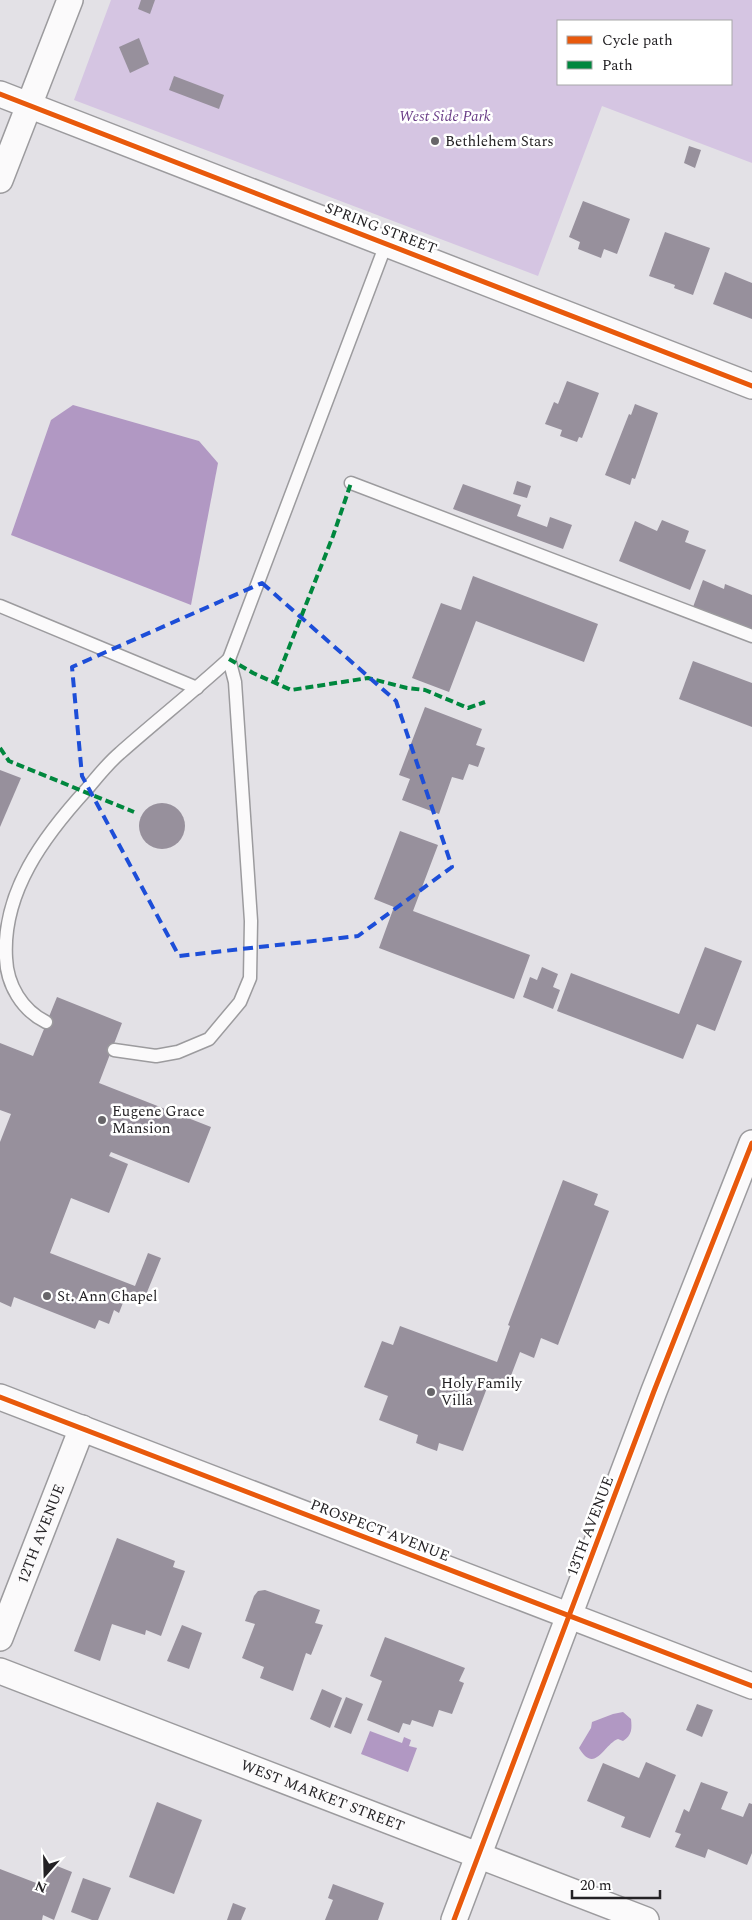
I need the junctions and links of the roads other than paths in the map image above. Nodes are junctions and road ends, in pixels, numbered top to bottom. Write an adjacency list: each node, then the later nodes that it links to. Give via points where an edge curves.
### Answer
1 (70, 0): 3 (street)
2 (0, 94): 3 (street, SPRING STREET)
3 (29, 105): 4 (street); 5 (street, SPRING STREET)
4 (0, 180)
5 (386, 244): 6 (street, SPRING STREET); 10 (lane)
6 (752, 386)
7 (350, 484): 9 (lane)
8 (0, 606): 11 (lane)
9 (752, 636)
10 (229, 659): 11 (lane); 13 (lane, via 235,682 251,921 250,978 240,1002 209,1039 178,1052 156,1056)
11 (197, 688): 12 (lane, via 118,754 56,824 29,866 14,898 6,923 6,968 12,988 33,1016)
12 (46, 1022)
13 (114, 1050)
14 (752, 1143): 17 (street, 13TH AVENUE)
15 (0, 1397): 16 (street, PROSPECT AVENUE)
16 (82, 1428): 17 (street, PROSPECT AVENUE); 18 (street, 12TH AVENUE)
17 (569, 1616): 20 (street, PROSPECT AVENUE); 21 (street, 13TH AVENUE)
18 (0, 1638)
19 (0, 1671): 21 (street, WEST MARKET STREET)
20 (752, 1686)
21 (479, 1856): 22 (street, 13TH AVENUE); 23 (street, WEST MARKET STREET)
22 (454, 1920)
23 (646, 1920)

